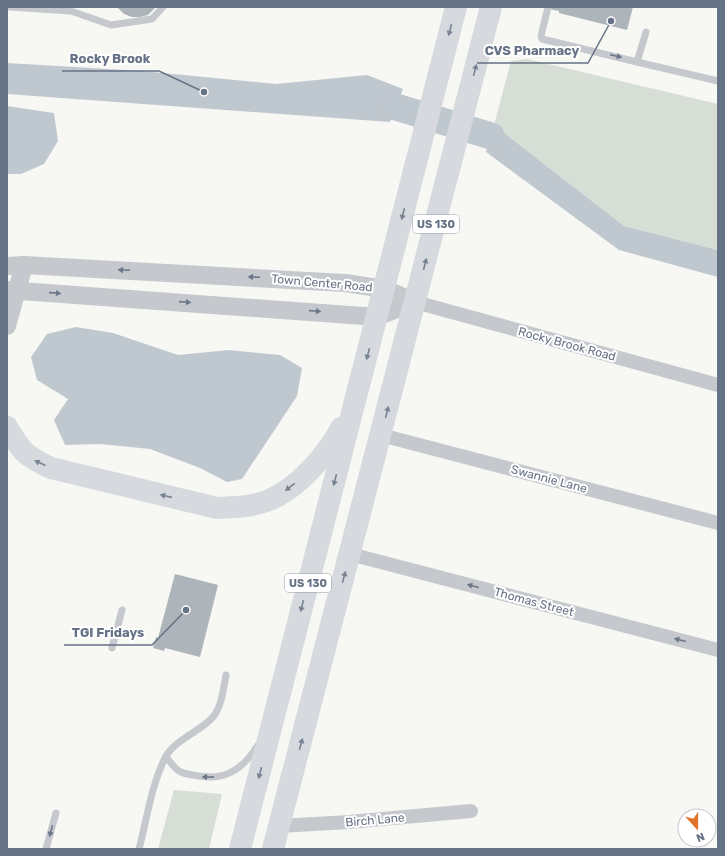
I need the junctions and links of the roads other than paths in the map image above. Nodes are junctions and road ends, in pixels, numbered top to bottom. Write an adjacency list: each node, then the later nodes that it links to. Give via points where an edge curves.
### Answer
1 (9, 7): 2 (lane, via 71,11 111,25 152,19)
2 (163, 7)
3 (456, 7): 10 (highway, US 130, one-way to 10)
4 (491, 7): 12 (highway, US 130, one-way to 4)
5 (548, 7): 7 (lane, one-way to 7, via 542,39)
6 (646, 32): 7 (lane)
7 (637, 62): 8 (lane)
8 (718, 81)
9 (15, 265): 10 (street, Town Center Road, one-way to 9, via 345,282); 11 (street)
10 (385, 289): 12 (street, Town Center Road); 13 (highway, US 130)
11 (12, 290): 13 (street, one-way to 13); 14 (street)
12 (416, 302): 13 (street); 15 (street, Rocky Brook Road); 18 (highway, US 130, one-way to 12)
13 (377, 317): 16 (highway, US 130, one-way to 16)
14 (7, 326)
15 (718, 385)
16 (355, 402): 17 (highway, one-way to 17, via 334,442 315,466 287,490 269,500 231,507 217,508 51,468 33,460 21,450); 25 (highway, US 130, one-way to 25)
17 (7, 427)
18 (381, 435): 19 (street, Swannie Lane); 20 (highway, US 130)
19 (718, 523)
20 (350, 554): 23 (street, Thomas Street, one-way to 20); 29 (highway, US 130, one-way to 20)
21 (122, 610): 22 (lane)
22 (112, 648)
23 (718, 650)
24 (226, 675): 26 (lane, via 220,704 213,717 177,744)
25 (274, 717): 26 (lane, one-way to 26, via 252,754 242,765 225,776 208,778 180,772); 32 (highway, US 130, one-way to 32)
26 (166, 757): 31 (lane, via 154,788)
27 (471, 810): 29 (street, Birch Lane)
28 (56, 813): 30 (lane, one-way to 30)
29 (279, 826): 33 (highway, US 130)
30 (46, 849)
31 (139, 849)
32 (240, 849)
33 (273, 849)

